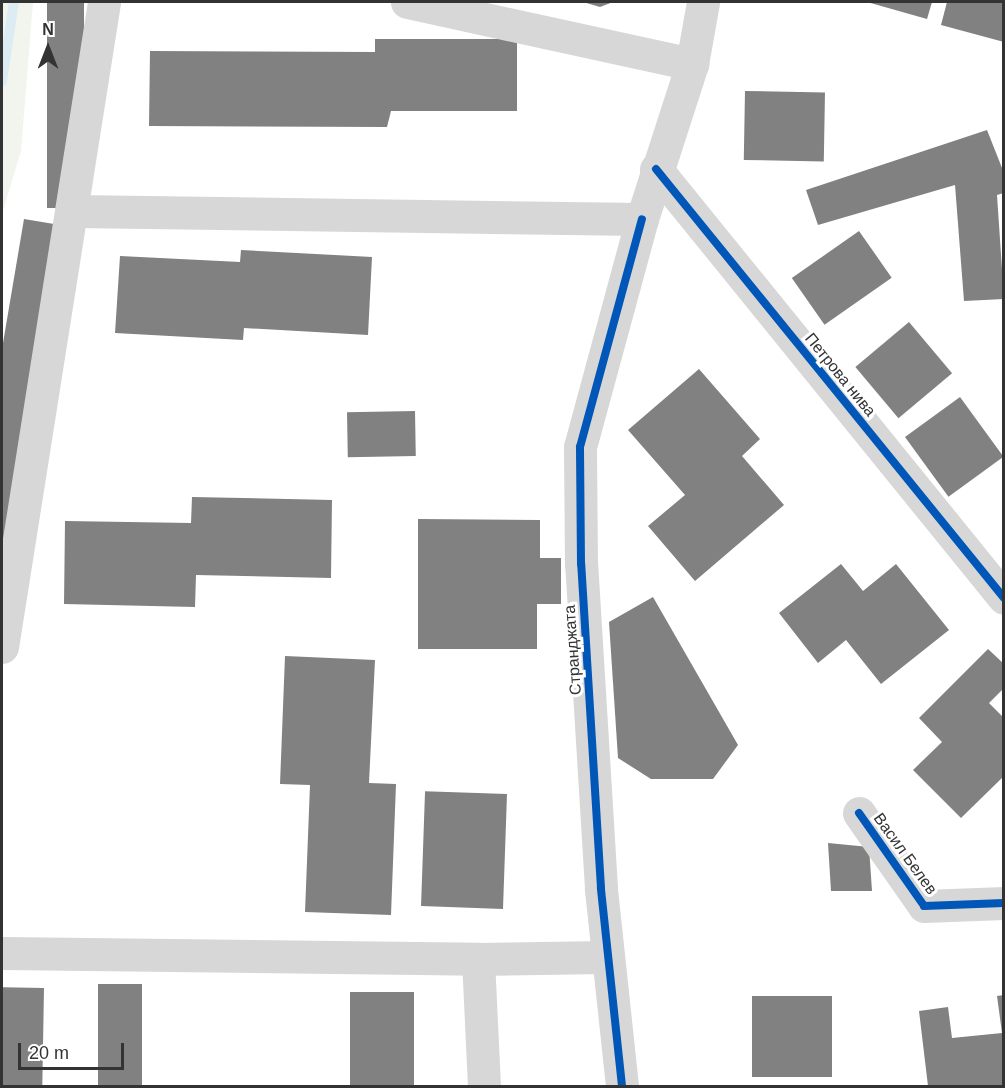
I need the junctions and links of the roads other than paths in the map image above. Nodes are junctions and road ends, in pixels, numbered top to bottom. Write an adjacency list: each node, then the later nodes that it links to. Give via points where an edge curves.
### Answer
1 (105, 2): 6 (street)
2 (407, 2): 4 (street)
3 (703, 2): 4 (street)
4 (692, 64): 5 (street)
5 (656, 169): 7 (street); 8 (street, Петрова нива)
6 (74, 211): 7 (street); 9 (street)
7 (642, 219): 13 (street, Странджата, via 580,447 581,564)
8 (1004, 597)
9 (2, 647)
10 (859, 813): 11 (street, Васил Белев, via 924,906)
11 (1004, 903)
12 (2, 953): 14 (street)
13 (606, 957): 14 (street); 16 (street, Странджата)
14 (478, 959): 15 (street)
15 (484, 1086)
16 (622, 1086)

